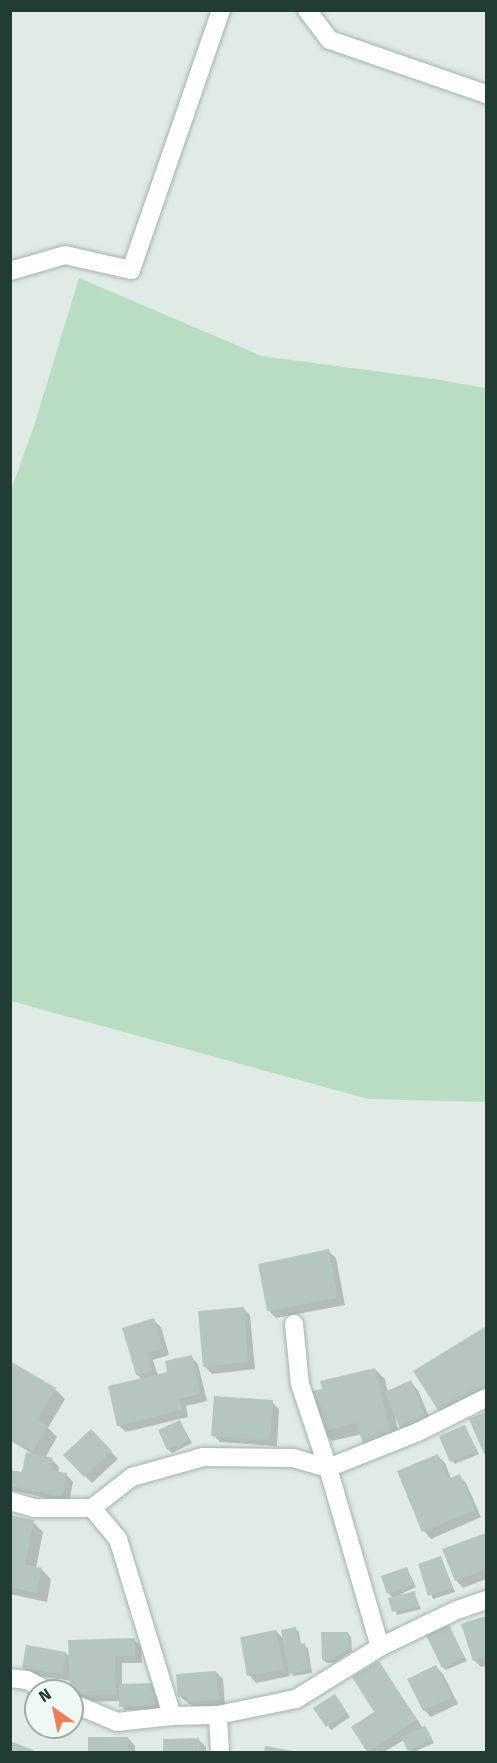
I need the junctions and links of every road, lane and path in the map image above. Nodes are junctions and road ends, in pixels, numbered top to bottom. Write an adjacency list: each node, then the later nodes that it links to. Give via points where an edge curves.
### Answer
1 (221, 10): 4 (street, via 131,270 65,255)
2 (307, 10): 3 (street, via 330,40)
3 (486, 94)
4 (10, 271)
5 (294, 1324): 7 (street, via 300,1384)
6 (486, 1398): 7 (street, via 418,1432)
7 (328, 1468): 9 (street, via 293,1458 203,1456 132,1477); 11 (street)
8 (10, 1500): 9 (street, via 34,1508)
9 (92, 1508): 14 (street, via 118,1539)
10 (486, 1600): 11 (street)
11 (380, 1647): 13 (street, via 296,1700)
12 (84, 1708): 14 (street, via 117,1722)
13 (218, 1715): 14 (street); 15 (street)
14 (172, 1716)
15 (220, 1752)

